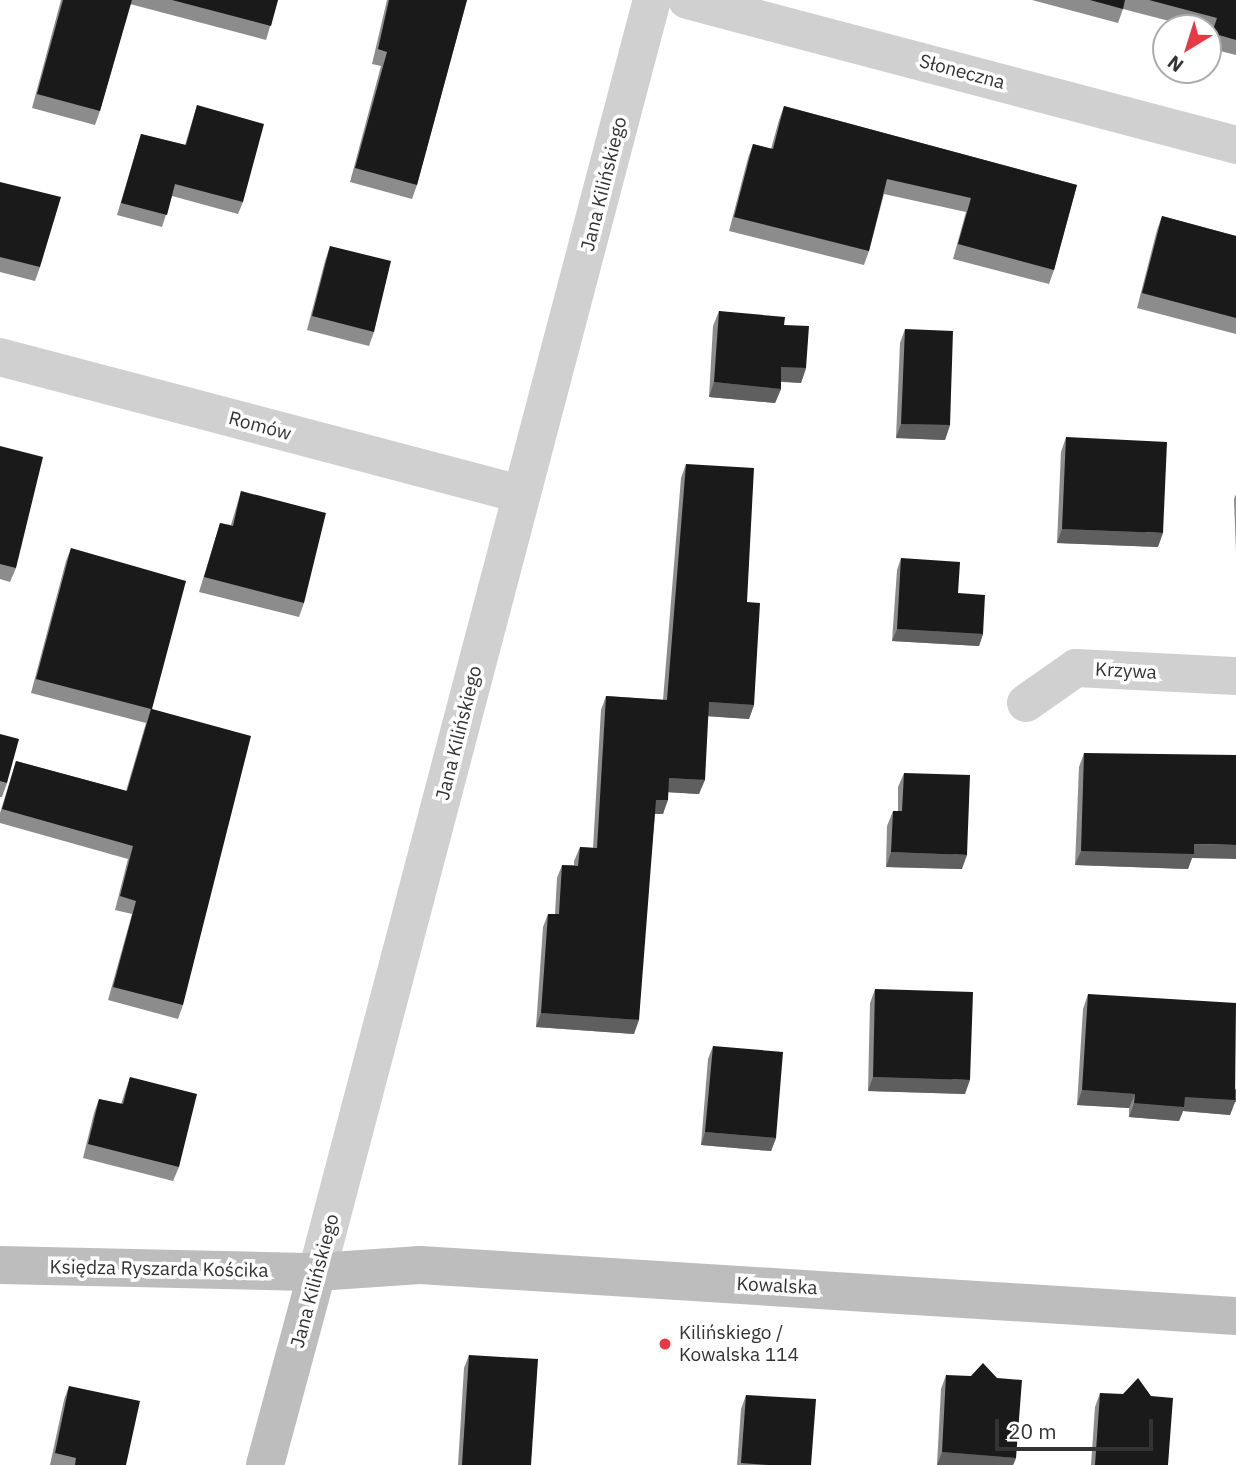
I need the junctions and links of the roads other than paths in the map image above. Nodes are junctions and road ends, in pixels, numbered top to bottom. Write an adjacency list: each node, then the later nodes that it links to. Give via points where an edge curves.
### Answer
1 (652, 0): 5 (street, Jana Kilińskiego)
2 (687, 0): 3 (street, Słoneczna)
3 (1236, 145)
4 (0, 357): 5 (street, Romów)
5 (520, 494): 9 (street, Jana Kilińskiego)
6 (1236, 676): 7 (street, Krzywa, via 1076,668)
7 (1026, 703)
8 (0, 1265): 9 (street, Księdza Ryszarda Kościka)
9 (317, 1272): 10 (street, Kowalska, via 420,1265); 11 (street, Jana Kilińskiego)
10 (1236, 1316)
11 (265, 1465)

